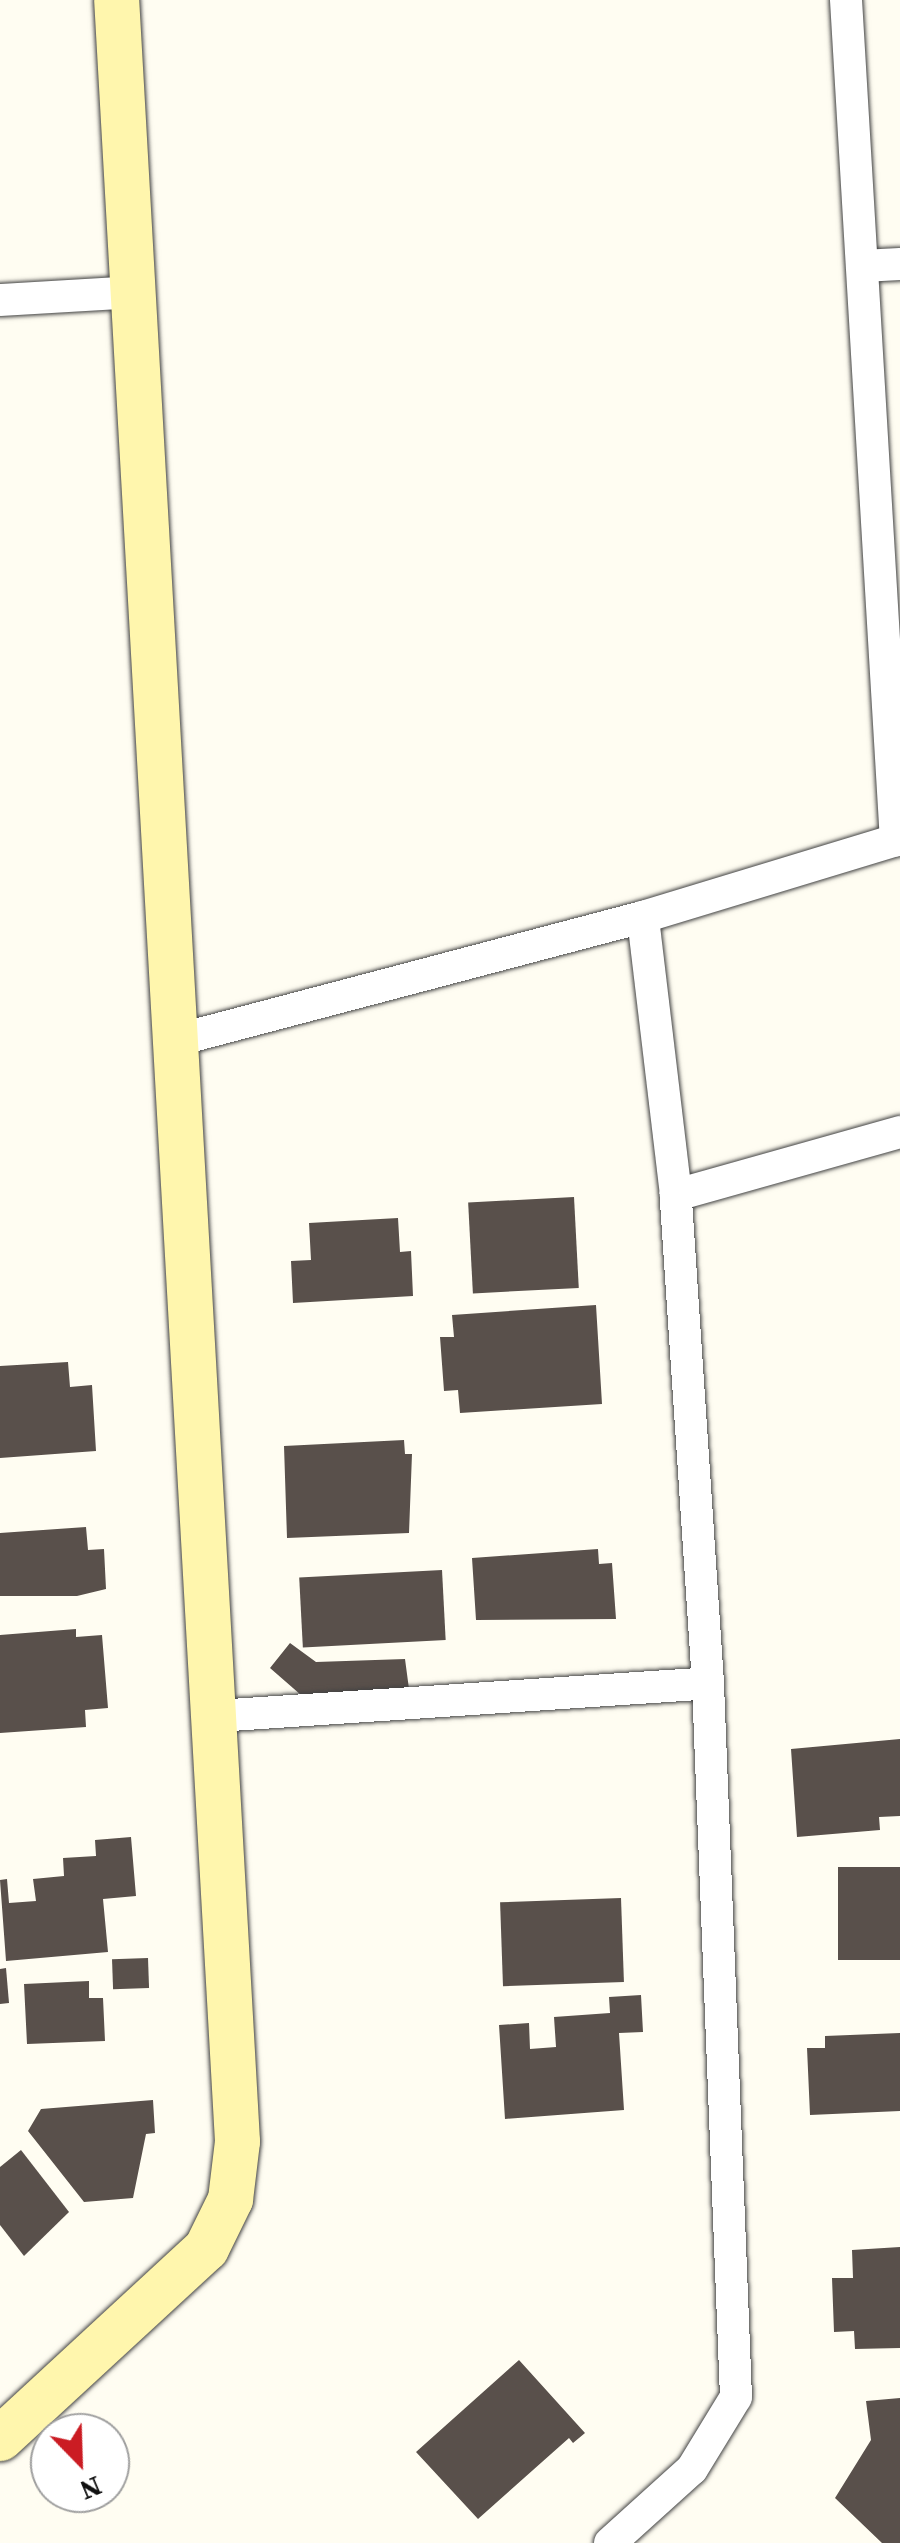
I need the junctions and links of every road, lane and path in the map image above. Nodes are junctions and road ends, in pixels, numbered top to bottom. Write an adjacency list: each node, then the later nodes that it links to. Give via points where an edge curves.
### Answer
1 (116, 0): 5 (street)
2 (846, 0): 4 (street)
3 (900, 264): 4 (street)
4 (862, 266): 7 (street)
5 (133, 292): 6 (street); 9 (street)
6 (0, 300)
7 (898, 840): 8 (street)
8 (643, 917): 9 (street); 11 (street)
9 (176, 1040): 13 (street)
10 (900, 1132): 11 (street)
11 (676, 1195): 12 (street)
12 (708, 1683): 13 (street); 15 (street, via 736,2396 692,2468)
13 (216, 1716): 14 (street, via 238,2096 230,2199 206,2248 171,2285)
14 (0, 2438)
15 (610, 2543)

